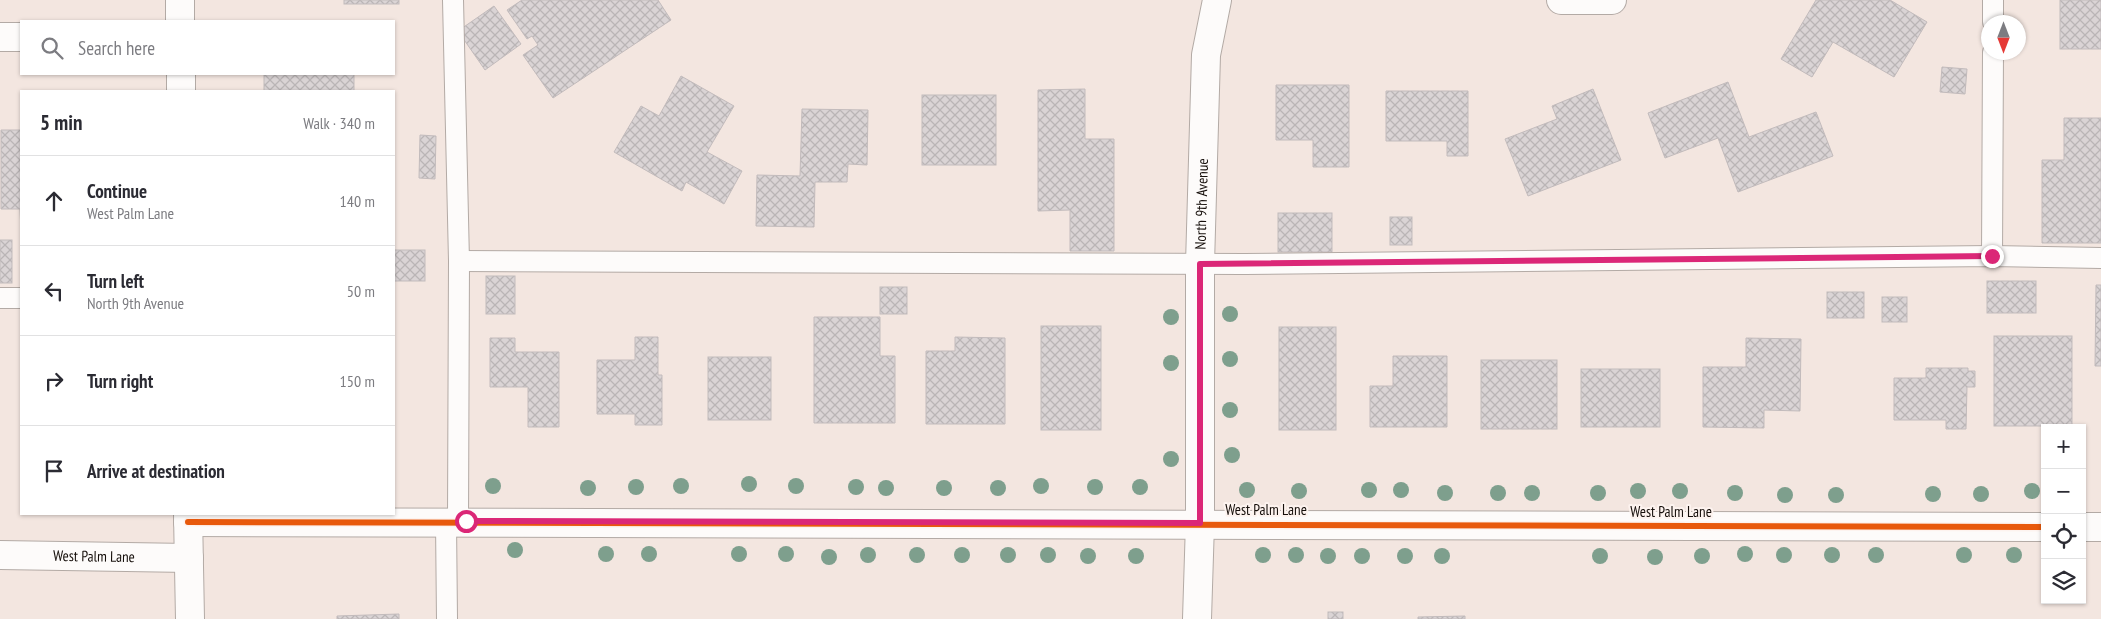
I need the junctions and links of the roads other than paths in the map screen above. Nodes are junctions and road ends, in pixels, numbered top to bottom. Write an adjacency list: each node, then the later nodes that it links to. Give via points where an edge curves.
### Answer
1 (180, 0): 8 (street)
2 (453, 0): 16 (lane)
3 (1217, 0): 17 (street, North 9th Avenue, via 1206,55)
4 (1560, 0): 5 (street)
5 (1612, 0)
6 (1993, 0): 7 (lane)
7 (1993, 15)
8 (180, 20)
9 (0, 37): 10 (street)
10 (20, 37)
11 (1993, 60): 14 (lane)
12 (181, 75): 13 (street)
13 (181, 90)
14 (1992, 256): 15 (lane); 17 (lane)
15 (2101, 258)
16 (459, 261): 17 (lane); 21 (lane)
17 (1200, 264): 22 (street, North 9th Avenue)
18 (0, 298): 19 (lane)
19 (20, 298)
20 (188, 518): 21 (street, West Palm Lane); 27 (street)
21 (452, 521): 22 (street, West Palm Lane); 29 (lane)
22 (1200, 523): 23 (street, West Palm Lane); 30 (street, North 9th Avenue)
23 (2041, 526)
24 (2086, 527): 25 (street)
25 (2101, 527)
26 (0, 555): 27 (street, West Palm Lane)
27 (188, 558): 28 (street)
28 (190, 619)
29 (447, 619)
30 (1197, 619)

